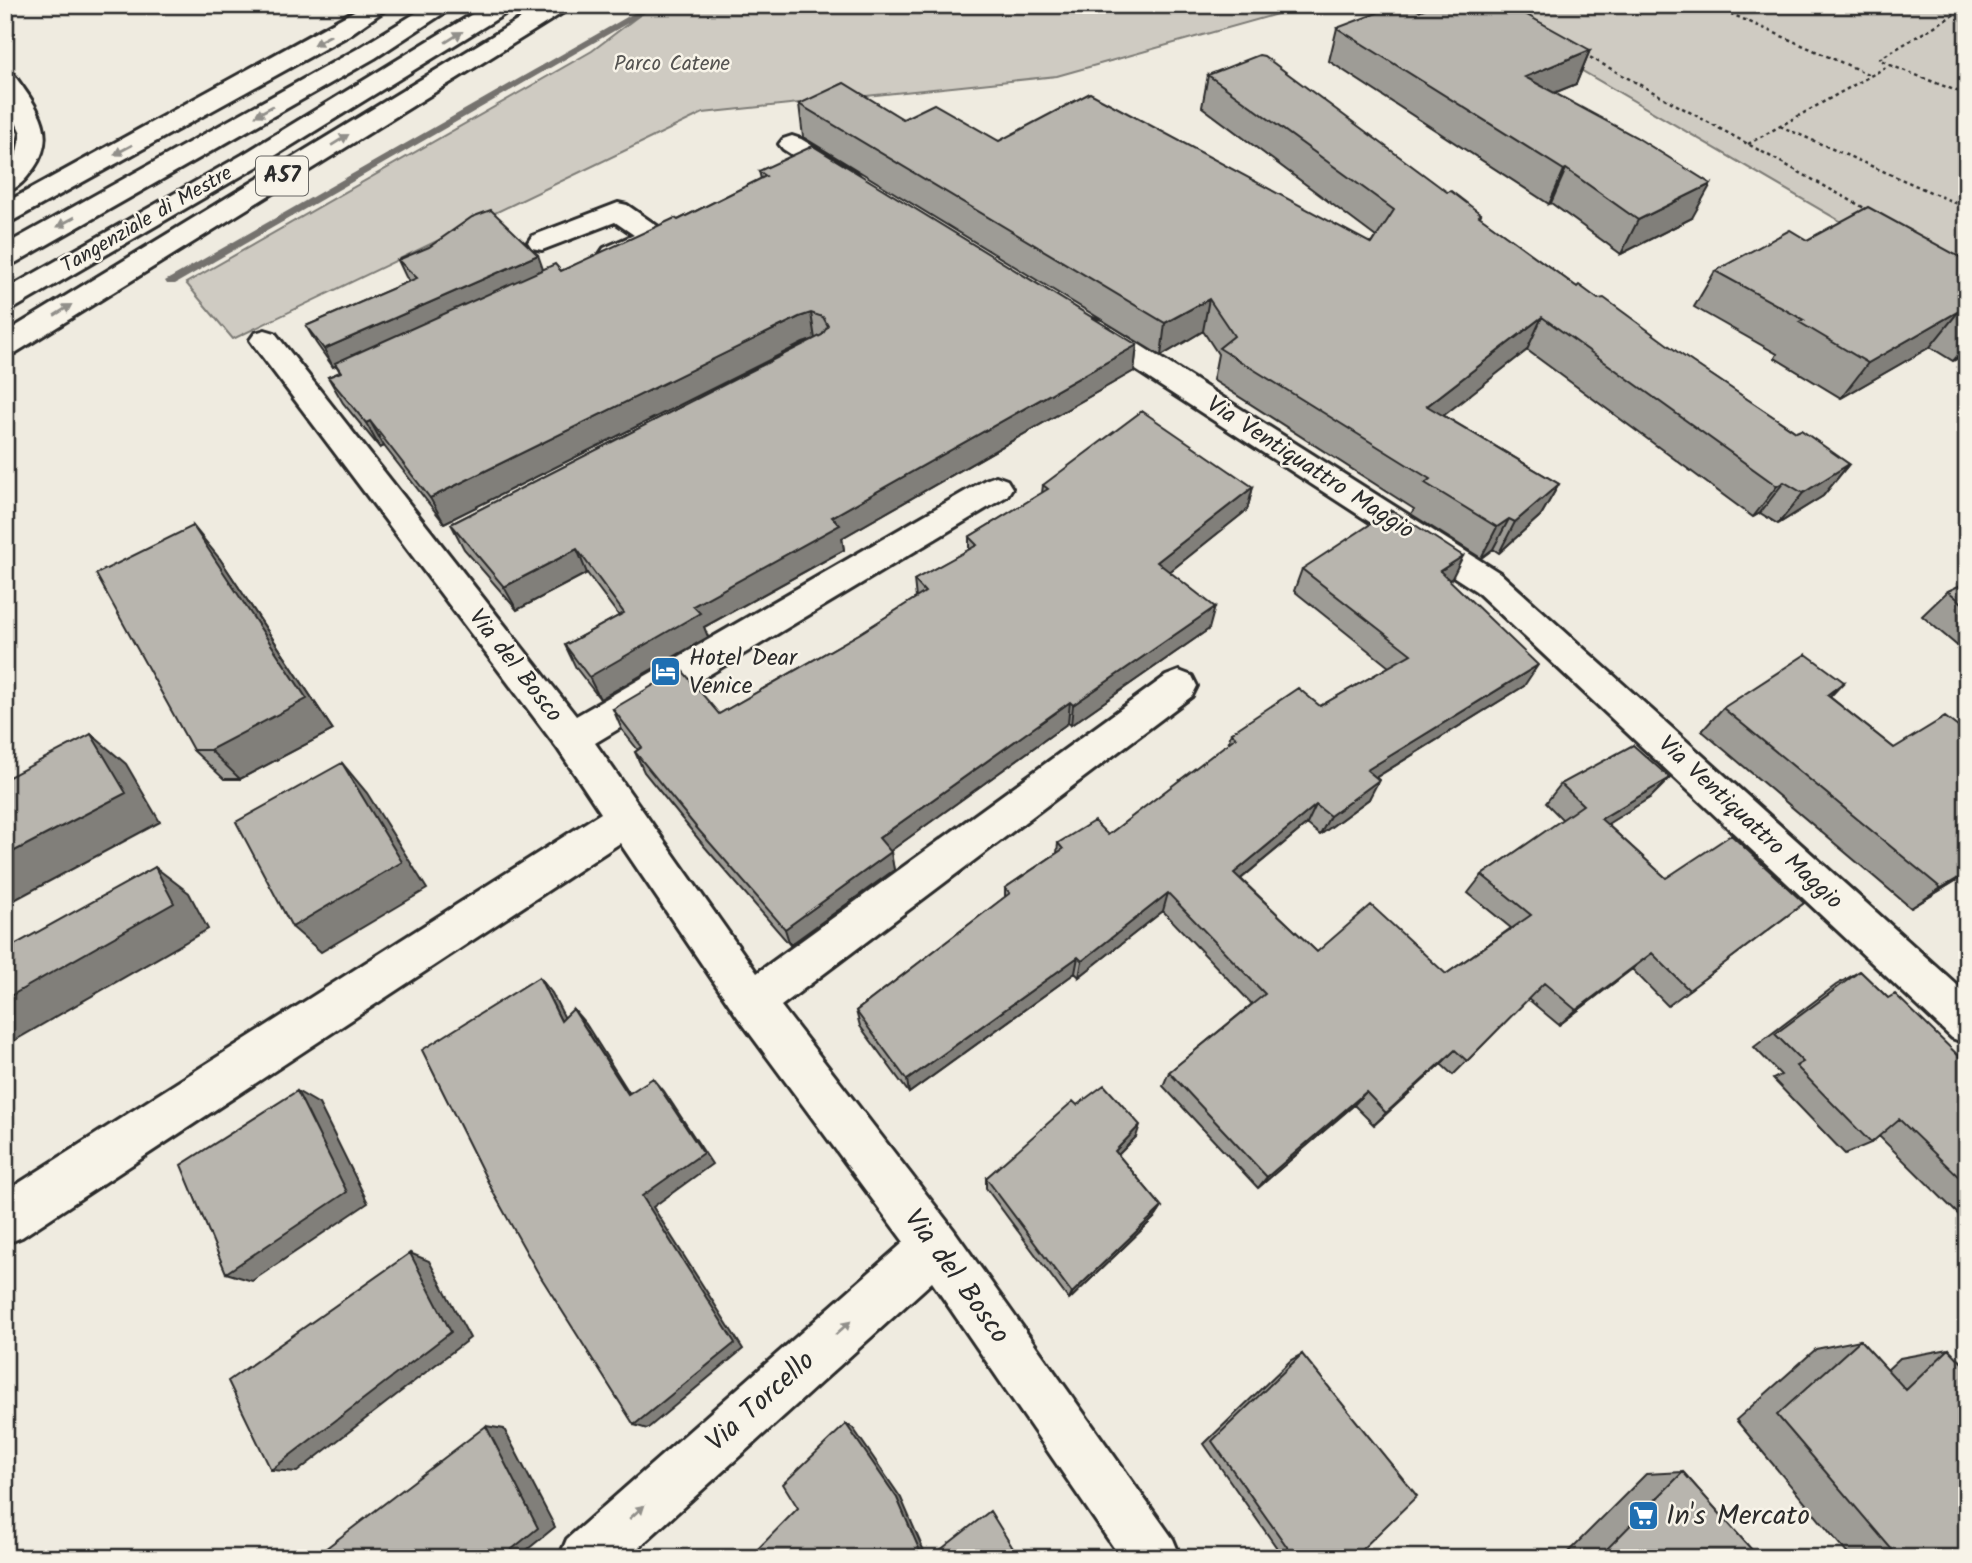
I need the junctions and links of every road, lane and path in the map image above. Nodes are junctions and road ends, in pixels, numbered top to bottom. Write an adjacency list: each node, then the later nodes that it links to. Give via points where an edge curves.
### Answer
1 (381, 5): 19 (main road, one-way to 19)
2 (444, 5): 21 (main road, Tangenziale di Mestre / A57, one-way to 21)
3 (503, 5): 23 (main road, Tangenziale di Mestre / A57, one-way to 3)
4 (559, 5): 26 (main road, A57, one-way to 4)
5 (1711, 5): 9 (path)
6 (1967, 7): 8 (path, via 1878,60)
7 (1580, 52): 14 (path)
8 (1890, 65): 9 (path); 11 (path)
9 (1870, 75): 12 (path)
10 (5, 80): 15 (main road, via 29,113 36,137 29,156)
11 (1967, 95)
12 (1780, 126): 14 (path); 17 (path)
13 (792, 144): 16 (main road)
14 (1748, 144): 18 (path)
15 (5, 184)
16 (876, 195)
17 (1967, 208)
18 (1870, 211)
19 (5, 214)
20 (542, 242): 22 (main road, via 618,211 653,236)
21 (5, 257)
22 (591, 264)
23 (5, 302)
24 (1067, 312): 32 (main road, Via Ventiquattro Maggio, via 1488,582)
25 (265, 340): 29 (main road, Via del Bosco, via 318,388 438,544)
26 (5, 346)
27 (996, 488): 29 (main road)
28 (1179, 686): 31 (main road)
29 (571, 738): 30 (main road, Via del Bosco)
30 (626, 818): 31 (main road, Via del Bosco); 33 (main road)
31 (752, 1002): 34 (main road, Via del Bosco)
32 (1967, 1023)
33 (5, 1220)
34 (936, 1246): 35 (main road, Via Torcello, one-way to 34); 36 (main road, Via del Bosco)
35 (586, 1558)
36 (1154, 1558)

